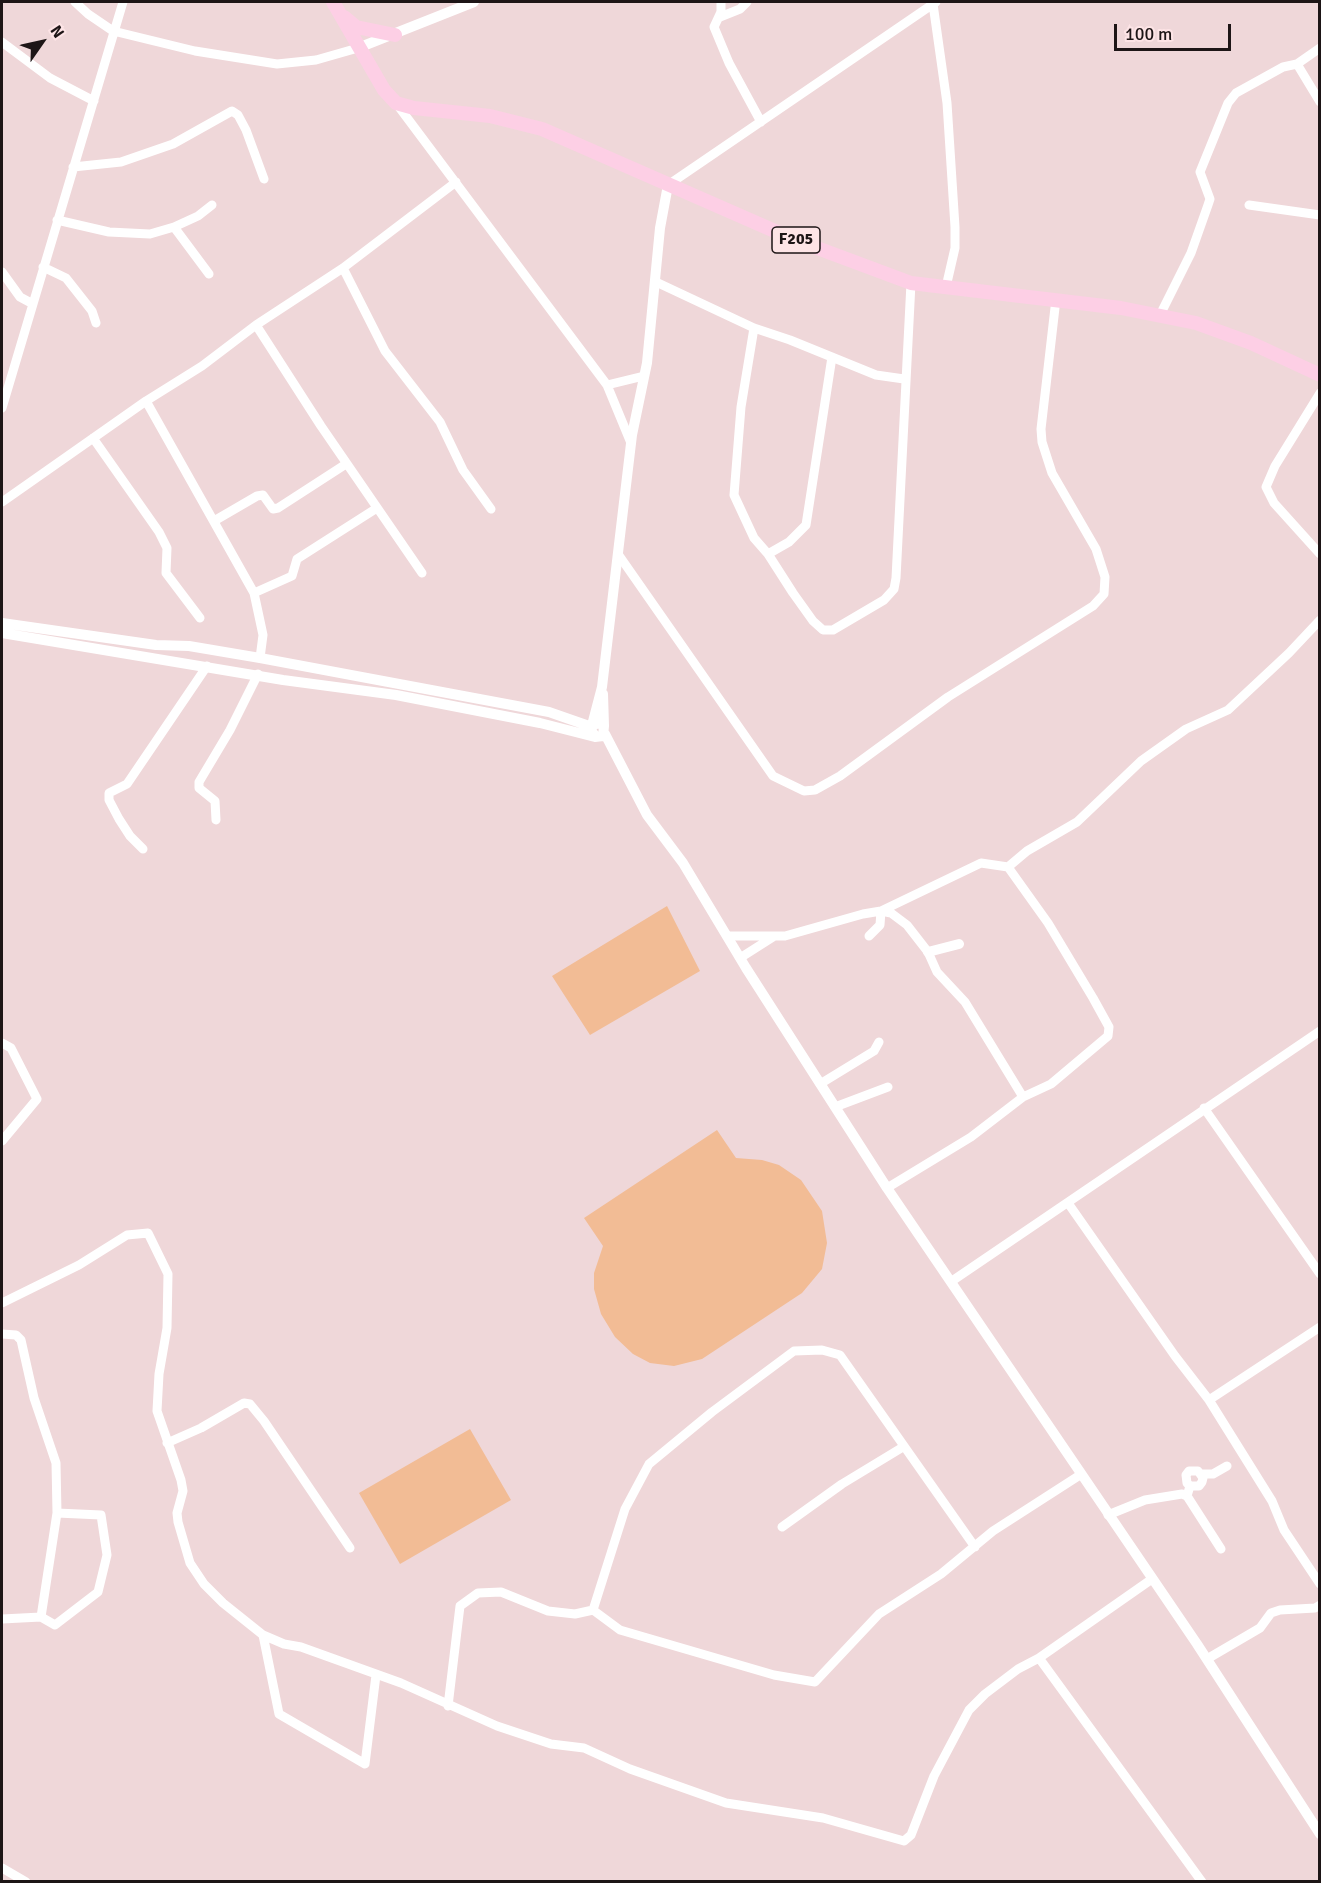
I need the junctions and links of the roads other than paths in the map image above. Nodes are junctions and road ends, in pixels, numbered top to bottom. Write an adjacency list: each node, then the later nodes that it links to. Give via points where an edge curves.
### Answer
1 (75, 2): 9 (street)
2 (123, 2): 9 (street)
3 (474, 2): 10 (street)
4 (721, 2): 8 (street)
5 (747, 2): 8 (street)
6 (935, 2): 18 (street); 34 (street, via 955,226 955,248)
7 (336, 8): 10 (main road, via 356,27); 12 (main road)
8 (720, 17): 18 (street, via 714,27 717,36)
9 (113, 31): 12 (street, via 195,51 277,64 316,60); 15 (street)
10 (394, 35): 12 (street)
11 (2, 42): 15 (street, via 50,78)
12 (358, 48): 17 (main road)
13 (1320, 48): 14 (street)
14 (1297, 64): 16 (street); 37 (street, via 1282,67 1236,93 1228,104 1200,172 1210,199 1191,253)
15 (94, 100): 19 (street)
16 (1320, 102)
17 (396, 103): 21 (street); 22 (main road, F205, via 532,126)
18 (761, 122): 22 (street)
19 (73, 167): 20 (street, via 121,162 173,144 232,111 246,130); 26 (street)
20 (264, 180)
21 (456, 182): 29 (street); 45 (street)
22 (668, 185): 32 (street); 33 (main road, F205, via 793,239)
23 (212, 205): 27 (street)
24 (1249, 205): 25 (street)
25 (1320, 215)
26 (57, 220): 27 (street, via 109,232 150,234); 28 (street)
27 (174, 227): 31 (street)
28 (43, 267): 36 (street); 38 (street, via 66,278 92,311)
29 (343, 268): 39 (street); 56 (street, via 385,351 440,423 463,470)
30 (2, 272): 36 (street, via 20,297)
31 (209, 274)
32 (656, 282): 40 (street); 43 (street)
33 (911, 283): 34 (main road, F205); 44 (street)
34 (946, 287): 35 (main road, F205, via 1010,297)
35 (1056, 299): 37 (main road, F205); 58 (street, via 1042,442 1052,473 1096,549 1105,577 1104,594 1093,606 948,697 840,776 815,790 804,791 773,776)
36 (33, 304): 48 (street)
37 (1160, 315): 42 (main road, F205, via 1218,329)
38 (96, 323)
39 (256, 325): 47 (street, via 202,366); 51 (street)
40 (754, 328): 41 (street); 59 (street, via 741,407 734,495 754,538)
41 (832, 357): 44 (street, via 876,375); 59 (street, via 806,525 789,542)
42 (1320, 375)
43 (644, 376): 45 (street); 50 (street)
44 (904, 379): 59 (street, via 897,578 891,593 832,630 824,630 793,593)
45 (607, 385): 50 (street)
46 (1320, 393): 60 (street, via 1275,465 1266,487 1274,502)
47 (146, 401): 49 (street); 57 (street)
48 (2, 408)
49 (93, 438): 53 (street); 63 (street, via 159,532 167,548 166,573)
50 (632, 446): 58 (street)
51 (346, 464): 55 (street); 57 (street, via 278,508 273,509 262,495 257,496)
52 (2, 490): 53 (street)
53 (10, 496): 54 (street)
54 (2, 502)
55 (376, 508): 61 (street); 62 (street, via 297,559 292,576)
56 (491, 509)
57 (214, 521): 62 (street)
58 (618, 554): 72 (street)
59 (768, 554)
60 (1320, 554)
61 (422, 573)
62 (254, 593): 69 (street, via 263,635)
63 (200, 618)
64 (1320, 620): 66 (street)
65 (2, 623): 69 (street)
66 (1313, 628): 68 (street); 75 (street, via 1228,710 1186,729 1141,760 1077,822 1027,851)
67 (2, 633): 70 (street)
68 (1320, 637)
69 (260, 658): 72 (street, via 549,712)
70 (207, 666): 71 (street); 74 (street, via 127,784 109,793 124,828)
71 (258, 674): 72 (street); 73 (street, via 199,782 199,788 215,801)
72 (597, 730): 77 (street, via 647,815 683,863)
73 (216, 820)
74 (143, 849)
75 (1008, 867): 76 (street, via 981,863); 88 (street, via 1048,923 1109,1027 1108,1036 1051,1084)
76 (881, 911): 78 (street, via 880,925); 79 (street); 81 (street, via 902,920)
77 (727, 936): 79 (street); 82 (street)
78 (869, 936)
79 (773, 937): 82 (street)
80 (959, 944): 81 (street)
81 (928, 952): 88 (street, via 937,972 965,1002)
82 (740, 958): 86 (street)
83 (1320, 1031): 90 (street)
84 (879, 1042): 86 (street, via 874,1051)
85 (2, 1043): 91 (street, via 11,1048 37,1099)
86 (820, 1084): 89 (street)
87 (888, 1088): 89 (street)
88 (1023, 1097): 92 (street, via 971,1137)
89 (835, 1107): 92 (street)
90 (1204, 1108): 93 (street); 94 (street)
91 (2, 1141)
92 (886, 1188): 95 (street)
93 (1068, 1203): 95 (street); 99 (street)
94 (1320, 1274)
95 (952, 1281): 103 (street)
96 (2, 1303): 100 (street, via 79,1265 127,1235 148,1233 168,1274 167,1328 157,1411)
97 (1320, 1327): 99 (street)
98 (2, 1334): 105 (street, via 16,1335 26,1352 32,1391 56,1463)
99 (1209, 1401): 112 (street)
100 (167, 1443): 109 (street, via 244,1403 250,1404); 117 (street, via 181,1480 183,1491 177,1513 190,1563 223,1603)
101 (903, 1447): 107 (street); 108 (street); 114 (street, via 840,1355 822,1350 794,1351 649,1464 625,1509)
102 (1227, 1466): 104 (street, via 1213,1474 1201,1474 1199,1486)
103 (1080, 1475): 106 (street); 108 (street, via 993,1531)
104 (1189, 1491): 106 (street, via 1156,1497); 110 (street)
105 (57, 1513): 115 (street); 115 (street, via 100,1515 107,1556 98,1592 55,1625)
106 (1108, 1515): 111 (street)
107 (782, 1527)
108 (975, 1547): 114 (street, via 879,1614 815,1682 774,1675 620,1630)
109 (350, 1548)
110 (1221, 1549)
111 (1152, 1579): 118 (street); 119 (street)
112 (1320, 1584)
113 (1320, 1605): 119 (street, via 1270,1613 1260,1628)
114 (593, 1611): 121 (street, via 548,1611 501,1592 478,1593 460,1606)
115 (40, 1617): 116 (street)
116 (2, 1619)
117 (263, 1635): 120 (street); 120 (street, via 279,1714 365,1764)
118 (1039, 1658): 121 (street, via 985,1694 969,1710 934,1776 911,1835 904,1841 823,1818 726,1803 584,1748 551,1744); 125 (street)
119 (1207, 1659): 122 (street)
120 (376, 1675): 121 (street)
121 (448, 1706)
122 (1320, 1834)
123 (2, 1868): 124 (street)
124 (22, 1880)
125 (1202, 1881)

